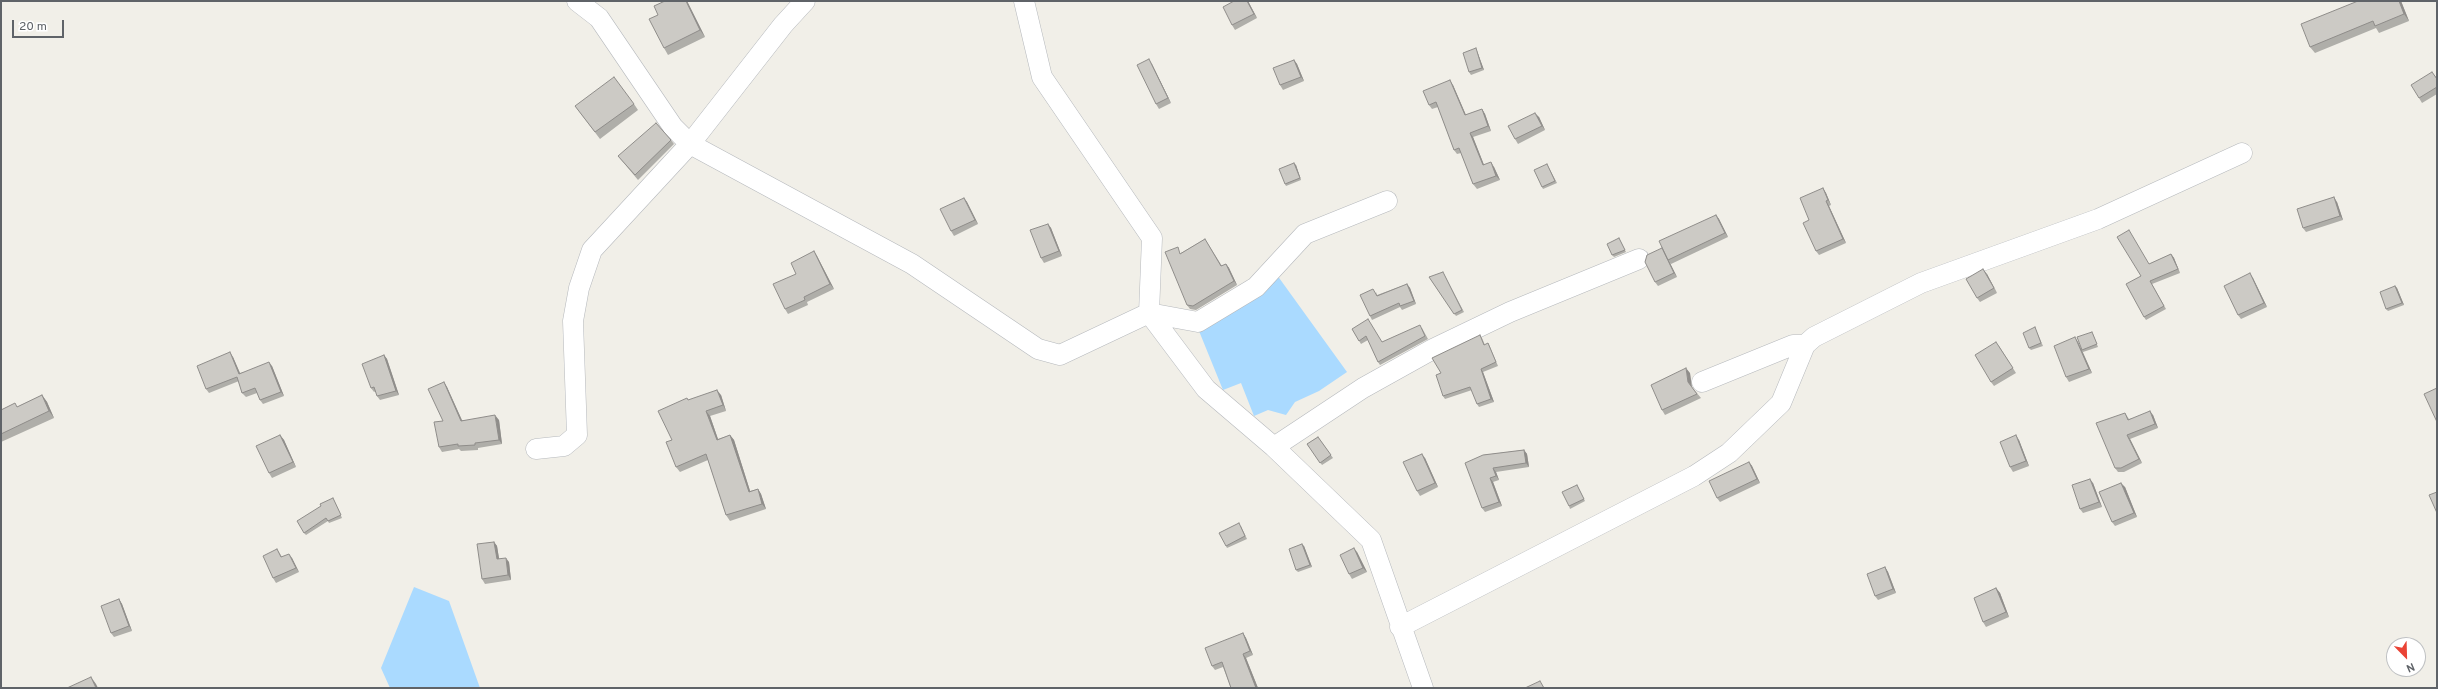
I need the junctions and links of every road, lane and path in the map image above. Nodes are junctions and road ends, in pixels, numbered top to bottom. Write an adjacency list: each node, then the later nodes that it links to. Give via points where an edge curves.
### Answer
1 (577, 1): 4 (street, via 599,18 673,127)
2 (805, 1): 4 (street, via 782,25)
3 (1024, 1): 8 (street, via 1042,77 1152,238)
4 (690, 144): 8 (street, via 912,264 1038,350 1060,355); 12 (street, via 592,250 579,288 573,321 577,435 564,446)
5 (2242, 154): 9 (street, via 2098,219 1921,283 1814,337)
6 (1387, 201): 8 (street, via 1305,234 1256,287 1198,322)
7 (1639, 259): 11 (street, via 1510,312 1433,349 1363,388)
8 (1149, 313): 11 (street, via 1206,389)
9 (1806, 345): 10 (street, via 1793,345); 13 (street, via 1781,403 1729,453 1694,476)
10 (1702, 382)
11 (1274, 447): 13 (street, via 1371,540)
12 (536, 449)
13 (1400, 627): 14 (street)
14 (1423, 688)

